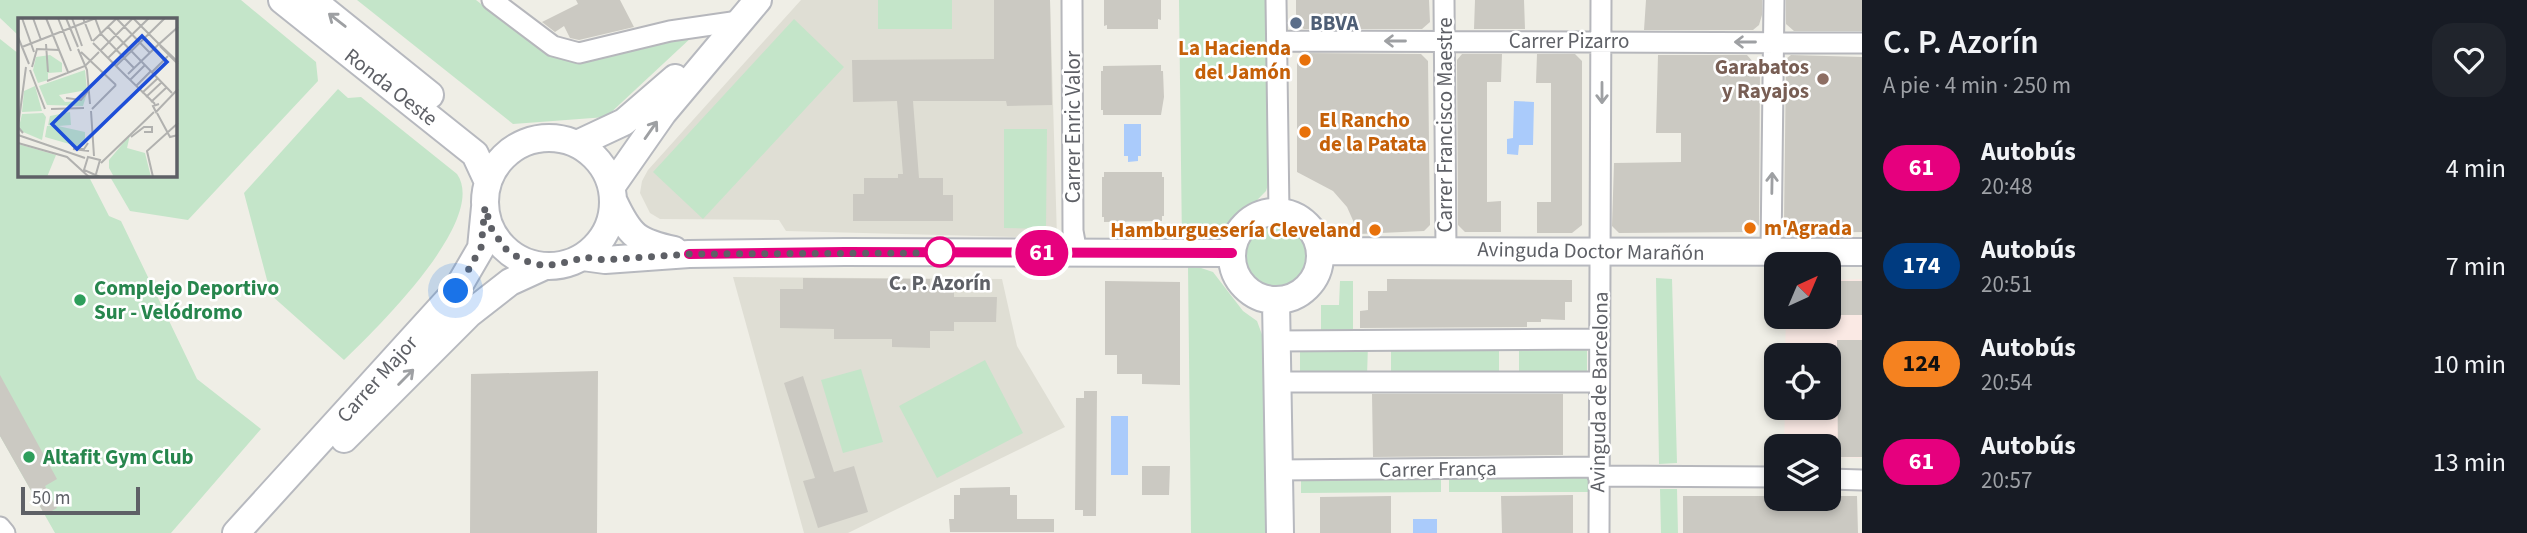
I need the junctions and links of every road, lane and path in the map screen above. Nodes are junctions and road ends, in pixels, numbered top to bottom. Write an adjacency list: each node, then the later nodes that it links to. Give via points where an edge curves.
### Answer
1 (282, 0): 19 (street, Ronda Oeste, via 475,154)
2 (312, 0): 17 (street, Ronda Oeste, one-way to 2)
3 (492, 0): 10 (street, via 554,46 579,53 670,31)
4 (758, 0): 10 (street)
5 (1072, 0): 26 (street, Carrer Enric Valor, via 1073,231)
6 (1276, 0): 11 (street)
7 (1444, 0): 12 (street, Carrer Francisco Maestre)
8 (1601, 0): 13 (street, Avinguda de Barcelona)
9 (1774, 0): 14 (street)
10 (739, 21): 16 (street, via 624,122); 18 (street, one-way to 10, via 663,113)
11 (1277, 41): 12 (street, Carrer Pizarro, one-way to 11); 20 (street)
12 (1445, 41): 13 (street, Carrer Pizarro); 21 (street, Carrer Francisco Maestre)
13 (1602, 41): 14 (street, Carrer Pizarro, one-way to 13); 23 (street, Avinguda de Barcelona, one-way to 23)
14 (1774, 42): 15 (street, Carrer Pizarro); 24 (street, one-way to 14)
15 (1862, 43)
16 (577, 144): 17 (street, via 551,137 530,140); 18 (street, via 606,171)
17 (504, 156): 19 (street, via 496,165)
18 (613, 194): 28 (street, via 626,228 634,235 658,247); 29 (street, via 609,225 597,246)
19 (487, 195): 30 (street, via 492,230 506,249 522,260); 43 (street, Carrer Major, via 481,248 456,291)
20 (1279, 212): 22 (street, via 1308,225); 27 (street, via 1256,216 1242,228)
21 (1446, 250): 22 (street, Avinguda Doctor Marañón); 23 (street, Avinguda Doctor Marañón)
22 (1320, 251): 31 (street, via 1320,265 1306,290)
23 (1601, 251): 24 (street, Avinguda Doctor Marañón); 32 (street, Avinguda de Barcelona)
24 (1772, 251): 25 (street, Avinguda Doctor Marañón)
25 (1862, 252)
26 (1077, 253): 27 (street); 28 (street)
27 (1232, 253): 31 (street, via 1239,281 1256,296)
28 (689, 254): 29 (street, via 605,260)
29 (583, 257): 30 (street)
30 (545, 266): 44 (street, Carrer Major, one-way to 30, via 301,482 469,314 510,282)
31 (1276, 301): 33 (street)
32 (1598, 339): 33 (street); 35 (street, Avinguda de Barcelona)
33 (1275, 341): 34 (street)
34 (1276, 382): 35 (street); 36 (street)
35 (1598, 382): 37 (street, Avinguda de Barcelona)
36 (1278, 470): 37 (street, Carrer França); 45 (street)
37 (1598, 471): 38 (street, Carrer França); 46 (street, Avinguda de Barcelona)
38 (1764, 477)
39 (1841, 479): 40 (street)
40 (1862, 480)
41 (0, 527): 42 (street)
42 (5, 533)
43 (236, 533)
44 (258, 533)
45 (1280, 533)
46 (1598, 533)

